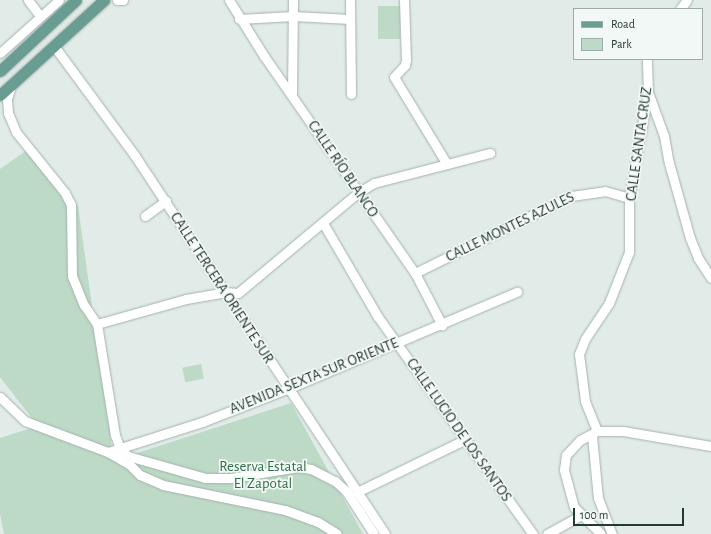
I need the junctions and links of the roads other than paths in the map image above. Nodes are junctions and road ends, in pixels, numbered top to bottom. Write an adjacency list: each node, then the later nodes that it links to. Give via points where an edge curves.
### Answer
1 (28, 0): 14 (street)
2 (59, 0): 14 (street)
3 (76, 0): 21 (main road)
4 (104, 0): 18 (main road)
5 (117, 0): 6 (street)
6 (124, 0)
7 (229, 0): 16 (street, CALLE RÍO BLANCO)
8 (238, 0): 16 (street)
9 (293, 0): 15 (street)
10 (350, 0): 17 (street)
11 (404, 0): 28 (street, via 406,60 405,65 394,77)
12 (687, 0): 13 (street)
13 (681, 8)
14 (40, 16): 19 (street)
15 (293, 16): 16 (street); 17 (street); 26 (street)
16 (238, 17): 26 (street, CALLE RÍO BLANCO)
17 (350, 19): 24 (street)
18 (54, 46): 22 (main road); 31 (street, CALLE TERCERA ORIENTE SUR)
19 (0, 53)
20 (647, 60): 23 (street, CALLE SANTA CRUZ)
21 (0, 71)
22 (11, 84): 25 (main road); 38 (street, via 7,99 8,113 16,132 65,193 71,205 72,276 84,305)
23 (648, 92): 30 (street, CALLE SANTA CRUZ); 35 (street, via 664,136 690,238)
24 (351, 94)
25 (0, 95)
26 (292, 95): 29 (street, CALLE RÍO BLANCO)
27 (490, 153): 28 (street)
28 (447, 164): 29 (street, via 374,183)
29 (359, 192): 33 (street); 34 (street, CALLE RÍO BLANCO)
30 (629, 198): 34 (street, CALLE MONTES AZULES, via 605,191 571,196); 43 (street, CALLE SANTA CRUZ, via 631,241 627,259 609,303 585,339 580,354 585,402)
31 (166, 201): 32 (street); 36 (street, CALLE TERCERA ORIENTE SUR)
32 (145, 216)
33 (323, 223): 36 (street, via 245,289 238,293); 40 (street, CALLE LUCIO DE LOS SANTOS, via 378,317)
34 (416, 273): 39 (street, CALLE RÍO BLANCO)
35 (710, 275)
36 (226, 292): 38 (street, via 156,305); 41 (street, CALLE TERCERA ORIENTE SUR)
37 (517, 292): 39 (street, AVENIDA SEXTA SUR ORIENTE)
38 (96, 324): 46 (street, via 115,435)
39 (442, 325): 40 (street, AVENIDA SEXTA SUR ORIENTE)
40 (397, 342): 41 (street, AVENIDA SEXTA SUR ORIENTE); 44 (street, CALLE LUCIO DE LOS SANTOS)
41 (287, 389): 46 (street, AVENIDA SEXTA SUR ORIENTE); 48 (street, CALLE TERCERA ORIENTE SUR)
42 (0, 397): 47 (street, via 26,421)
43 (594, 433): 45 (street, via 624,431); 49 (street, via 574,446 564,462 569,497); 56 (street, CALLE SANTA CRUZ, via 598,498)
44 (466, 439): 48 (street); 53 (street, CALLE LUCIO DE LOS SANTOS)
45 (711, 446)
46 (120, 449): 47 (street, AVENIDA SEXTA SUR ORIENTE); 51 (street, via 128,456 205,478 231,478 298,467 317,471 335,480 346,491)
47 (108, 452): 50 (street, via 129,464 140,475 163,485 285,510 318,522)
48 (357, 492): 52 (street, CALLE TERCERA ORIENTE SUR)
49 (580, 516): 54 (street); 55 (street)
50 (337, 534)
51 (374, 534)
52 (385, 534)
53 (533, 534)
54 (547, 534)
55 (601, 534)
56 (612, 534)

